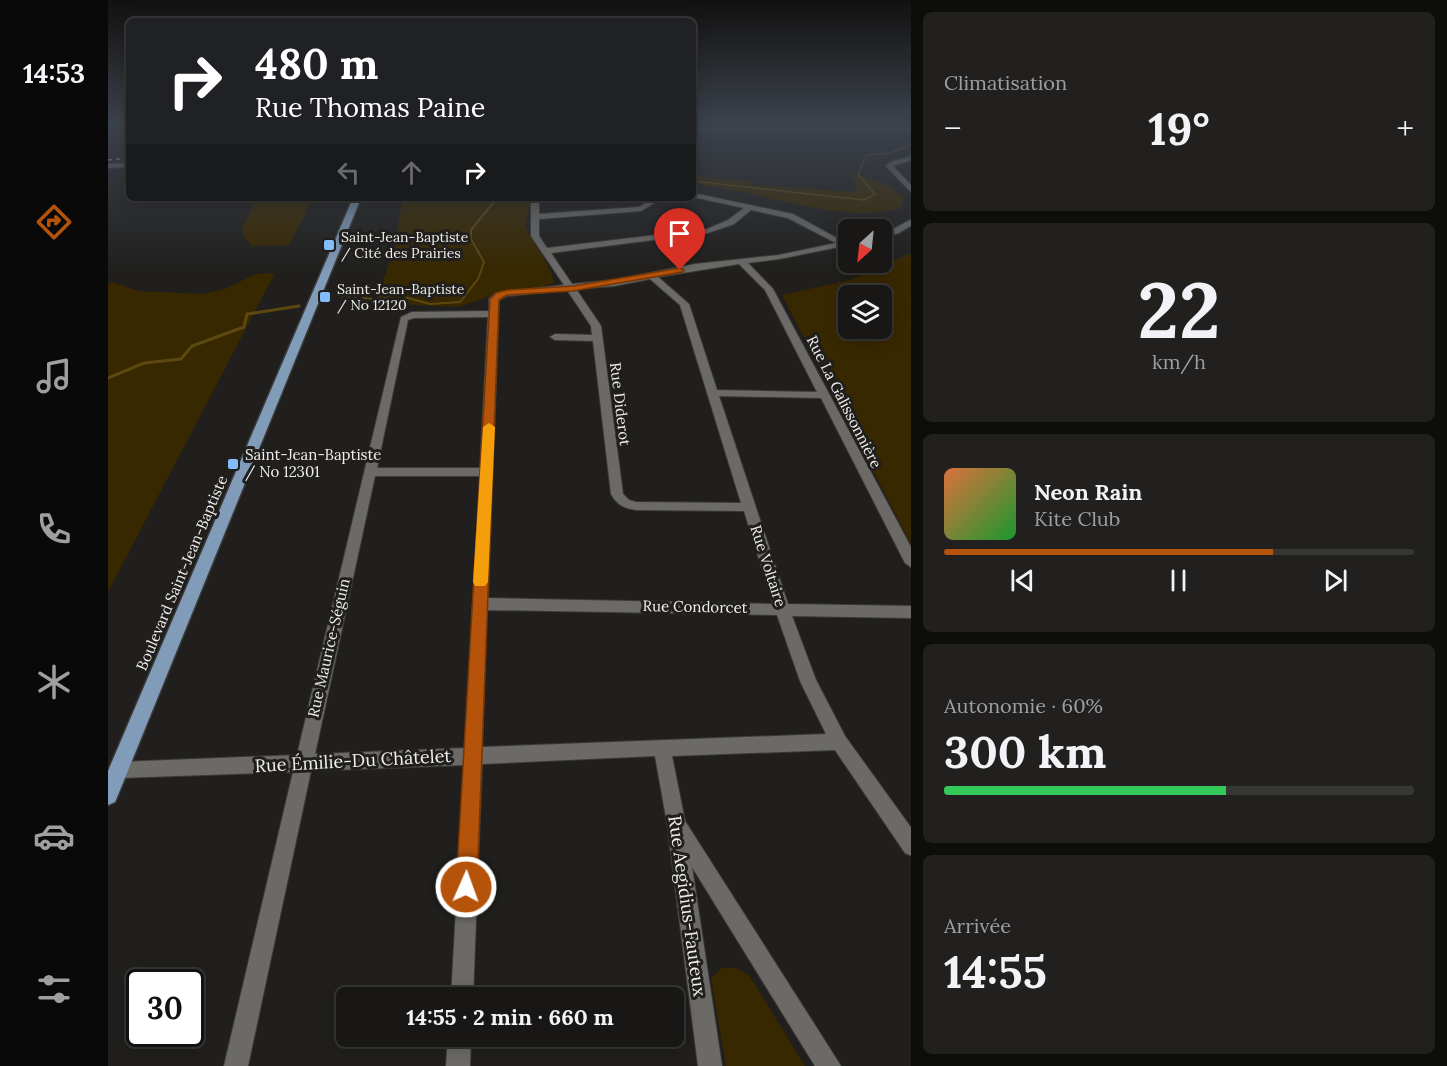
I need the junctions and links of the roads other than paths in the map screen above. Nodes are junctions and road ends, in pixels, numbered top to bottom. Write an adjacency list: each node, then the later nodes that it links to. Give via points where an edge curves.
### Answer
1 (896, 174): 2 (street)
2 (911, 189)
3 (696, 196): 7 (street)
4 (356, 201): 33 (main road, Boulevard Saint-Jean-Baptiste)
5 (535, 201): 8 (street, Rue Diderot)
6 (653, 201): 8 (street, via 641,209)
7 (750, 207): 11 (street, via 790,216); 13 (street, via 742,216 708,231)
8 (535, 218): 13 (street, Rue Diderot, via 535,236)
9 (911, 222): 10 (street)
10 (892, 232)
11 (838, 239)
12 (838, 245): 14 (street)
13 (546, 251): 16 (street, Rue Diderot)
14 (741, 261): 15 (street); 21 (street, Rue La Galissonnière, via 769,289)
15 (654, 277): 16 (street); 20 (street, Rue Voltaire, via 684,304)
16 (573, 288): 17 (street, via 507,292 494,299); 19 (street, Rue Diderot, via 596,326)
17 (494, 314): 22 (street, Rue Maurice-Séguin, via 412,315 404,319); 23 (street)
18 (555, 337): 19 (street)
19 (597, 338): 24 (street, Rue Diderot, via 619,499 636,506)
20 (713, 393): 21 (street); 24 (street, Rue Voltaire)
21 (822, 395): 25 (street, Rue La Galissonnière)
22 (369, 472): 23 (street); 32 (street, Rue Maurice-Séguin)
23 (487, 472): 26 (street)
24 (749, 507): 27 (street, Rue Voltaire)
25 (911, 561)
26 (479, 604): 27 (street, Rue Condorcet); 31 (street)
27 (782, 609): 28 (street, Rue Condorcet); 29 (street, Rue Voltaire, via 808,681)
28 (911, 612)
29 (839, 742): 30 (street, Rue Émilie-Du Châtelet); 36 (street, Rue Voltaire)
30 (662, 747): 31 (street, Rue Émilie-Du Châtelet); 35 (street, Rue Aegidius-Fauteux)
31 (472, 754): 32 (street, Rue Émilie-Du Châtelet); 37 (street)
32 (303, 764): 33 (street, Rue Émilie-Du Châtelet); 39 (street, Rue Maurice-Séguin)
33 (119, 770): 34 (main road, Boulevard Saint-Jean-Baptiste)
34 (108, 795)
35 (676, 823): 41 (street, Rue Aegidius-Fauteux); 42 (street)
36 (911, 845)
37 (462, 987)
38 (459, 1047): 40 (street)
39 (236, 1066)
40 (458, 1066)
41 (710, 1066)
42 (829, 1066)

